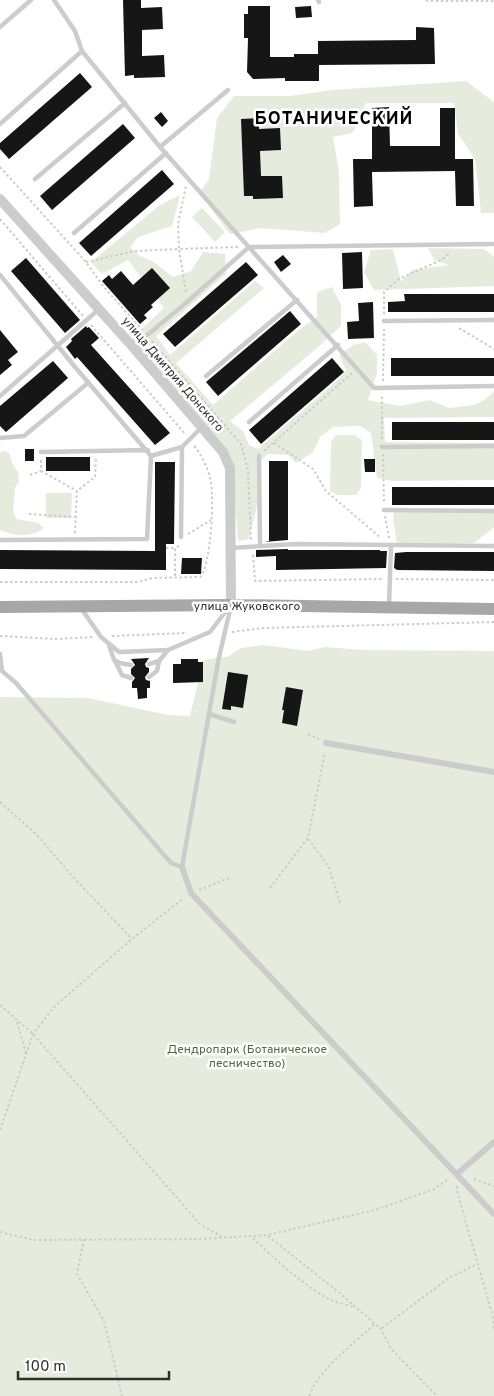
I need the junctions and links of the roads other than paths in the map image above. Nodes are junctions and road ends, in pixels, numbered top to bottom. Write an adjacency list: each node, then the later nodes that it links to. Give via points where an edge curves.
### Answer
1 (31, 0): 3 (lane)
2 (54, 0): 4 (lane, via 75,31)
3 (0, 27)
4 (82, 51): 6 (lane); 7 (lane)
5 (228, 90): 8 (lane)
6 (125, 103): 8 (lane); 10 (lane)
7 (0, 124)
8 (160, 147): 9 (lane)
9 (166, 153): 12 (lane); 15 (lane)
10 (35, 179)
11 (0, 198): 18 (street, улица Дмитрия Донского)
12 (74, 233)
13 (494, 236): 14 (lane)
14 (494, 245): 15 (lane)
15 (250, 247): 17 (lane); 23 (lane)
16 (0, 275): 21 (lane)
17 (297, 300): 22 (lane); 24 (lane)
18 (99, 309): 21 (lane); 23 (street, улица Дмитрия Донского)
19 (494, 320): 20 (lane)
20 (384, 321)
21 (58, 346): 25 (lane); 27 (lane)
22 (338, 346): 26 (lane, via 374,388); 28 (lane)
23 (133, 347): 29 (street, улица Дмитрия Донского)
24 (206, 376)
25 (88, 383): 30 (lane, via 24,436); 34 (lane)
26 (494, 386)
27 (0, 396)
28 (249, 422)
29 (203, 427): 33 (lane); 45 (street, улица Дмитрия Донского, via 223,452 230,468)
30 (0, 438)
31 (494, 446): 32 (lane)
32 (382, 447)
33 (182, 448): 36 (lane); 40 (lane)
34 (148, 450): 35 (lane); 36 (lane)
35 (41, 452)
36 (151, 456): 41 (lane, via 147,539)
37 (259, 456): 42 (lane)
38 (384, 510): 39 (lane)
39 (494, 511)
40 (181, 537)
41 (0, 540)
42 (260, 546): 43 (lane); 45 (lane)
43 (391, 546): 44 (lane); 49 (lane)
44 (494, 546)
45 (231, 548): 46 (street, улица Дмитрия Донского)
46 (231, 605): 48 (main road, улица Жуковского); 49 (main road, улица Жуковского); 52 (lane, via 210,632); 60 (lane)
47 (0, 607): 48 (main road, улица Жуковского)
48 (80, 607): 51 (lane)
49 (389, 607): 50 (main road, улица Жуковского)
50 (494, 609)
51 (108, 644): 52 (lane, via 119,652); 54 (lane)
52 (168, 650): 55 (lane)
53 (0, 654): 66 (lane, via 2,671 16,683 171,863)
54 (114, 660): 57 (lane); 58 (lane, via 122,675)
55 (159, 661): 56 (lane); 59 (lane, via 157,671)
56 (149, 664)
57 (131, 665)
58 (132, 678)
59 (150, 678)
60 (208, 714): 61 (lane); 63 (lane)
61 (234, 722)
62 (211, 736): 63 (lane)
63 (205, 738): 66 (lane)
64 (326, 743): 65 (street)
65 (494, 772)
66 (182, 867): 68 (street, via 192,893)
67 (494, 1142): 68 (street)
68 (457, 1174): 69 (street)
69 (494, 1214)

